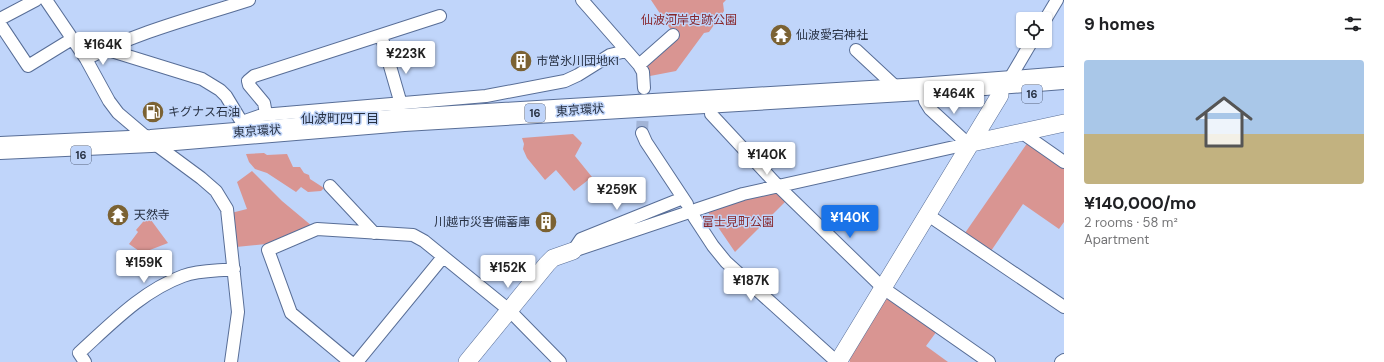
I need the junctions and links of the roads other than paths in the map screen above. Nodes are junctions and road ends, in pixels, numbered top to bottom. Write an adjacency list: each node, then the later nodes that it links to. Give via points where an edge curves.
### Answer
1 (36, 0): 8 (street)
2 (46, 0): 12 (street)
3 (249, 0): 14 (street, via 157,28)
4 (582, 0): 16 (street)
5 (1057, 0): 6 (street)
6 (1050, 12)
7 (440, 16): 10 (street)
8 (0, 19)
9 (0, 24): 12 (street, via 28,66)
10 (381, 35): 25 (street); 26 (street, via 250,79 249,85 264,103)
11 (673, 35): 18 (street)
12 (72, 39): 17 (street)
13 (1028, 48): 21 (street)
14 (105, 49): 17 (street); 29 (street, via 202,78 226,96)
15 (856, 50): 22 (street)
16 (626, 51): 18 (street); 25 (street, via 610,55 565,81)
17 (86, 59): 33 (street, via 108,101 118,113)
18 (639, 65): 20 (street, via 643,72)
19 (1064, 78): 21 (highway, 東京環状 / 16)
20 (644, 88)
21 (1003, 89): 22 (highway, 東京環状 / 16); 23 (highway, 東京環状 / 16); 24 (highway, 東京環状 / 16); 32 (street)
22 (899, 90): 25 (highway, 東京環状 / 16)
23 (1064, 92)
24 (924, 101): 27 (highway, 東京環状 / 16); 32 (street)
25 (403, 112): 26 (street); 29 (highway, 東京環状 / 16)
26 (266, 114): 29 (street)
27 (711, 114): 33 (highway, 東京環状 / 16, via 326,140); 38 (street)
28 (1064, 123): 30 (street)
29 (245, 127): 33 (highway, 東京環状 / 16)
30 (1021, 132): 32 (street); 36 (street)
31 (642, 133): 42 (street, via 685,201 581,239)
32 (970, 143): 38 (street); 39 (street)
33 (156, 144): 34 (highway, 東京環状 / 16); 35 (highway, 東京環状 / 16); 44 (street, via 216,191 227,209)
34 (0, 148)
35 (0, 160)
36 (1064, 162)
37 (330, 186): 41 (street)
38 (778, 186): 42 (street, via 718,202); 45 (street)
39 (928, 215): 45 (street); 46 (street)
40 (694, 217): 55 (street, via 726,262)
41 (374, 233): 43 (street, via 413,235); 51 (street, via 318,229 268,250 291,313)
42 (573, 251): 47 (street, via 553,258)
43 (443, 257): 47 (street); 52 (street)
44 (234, 269): 49 (street, via 204,271 183,276 133,304 80,353); 50 (street, via 238,312)
45 (883, 288): 55 (street); 56 (street)
46 (1064, 307)
47 (509, 310): 53 (street); 54 (street)
48 (1064, 360): 57 (street)
49 (85, 362)
50 (232, 362)
51 (350, 362)
52 (357, 362)
53 (467, 362)
54 (560, 362)
55 (838, 362)
56 (989, 362)
57 (1062, 362)

